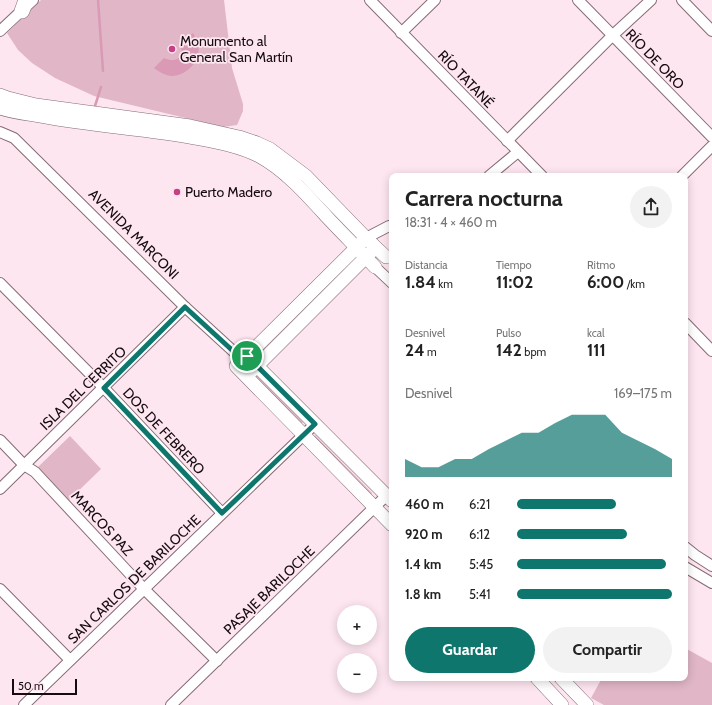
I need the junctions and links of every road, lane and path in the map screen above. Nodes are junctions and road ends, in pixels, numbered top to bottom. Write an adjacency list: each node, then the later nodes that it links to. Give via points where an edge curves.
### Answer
1 (33, 0): 7 (street)
2 (370, 0): 10 (street, RÍO TATANÉ)
3 (435, 0): 10 (street)
4 (578, 0): 11 (street, RÍO DE ORO)
5 (651, 0): 11 (street)
6 (682, 0): 9 (street)
7 (24, 6): 8 (street)
8 (0, 31)
9 (712, 31)
10 (401, 32): 16 (street, RÍO TATANÉ)
11 (613, 35): 15 (street, RÍO DE ORO); 16 (street)
12 (0, 95): 23 (main road, via 36,105 190,126 257,143 270,149 306,176)
13 (0, 108): 25 (main road, via 62,120 186,136 212,141 259,156 305,193)
14 (0, 132): 31 (street, AVENIDA MARCONI, via 14,138)
15 (712, 137)
16 (507, 141): 18 (street, RÍO TATANÉ)
17 (712, 146): 21 (street)
18 (518, 152): 19 (street); 20 (street, RÍO TATANÉ)
19 (494, 173)
20 (539, 173)
21 (685, 173)
22 (389, 226): 23 (street)
23 (366, 238): 24 (main road); 25 (main road)
24 (376, 247): 26 (main road); 27 (main road)
25 (356, 248): 26 (main road); 35 (main road)
26 (366, 257): 28 (main road); 37 (main road)
27 (389, 260)
28 (376, 267): 29 (street)
29 (389, 280)
30 (0, 283): 39 (street, DOS DE FEBRERO)
31 (185, 307): 33 (street, AVENIDA MARCONI); 39 (street, ISLA DEL CERRITO)
32 (688, 326): 34 (street)
33 (233, 351): 35 (street, AVENIDA MARCONI); 36 (street)
34 (712, 351)
35 (247, 356): 36 (main road); 37 (main road, AVENIDA MARCONI)
36 (236, 366): 38 (main road)
37 (257, 366): 38 (main road); 40 (main road, AVENIDA MARCONI)
38 (246, 377): 41 (main road)
39 (104, 388): 43 (street, ISLA DEL CERRITO); 47 (street, DOS DE FEBRERO)
40 (315, 424): 41 (street, SAN CARLOS DE BARILOCHE); 45 (main road, AVENIDA MARCONI)
41 (303, 435): 46 (main road); 47 (street, SAN CARLOS DE BARILOCHE)
42 (0, 440): 43 (street, MARCOS PAZ)
43 (24, 465): 44 (street, ISLA DEL CERRITO); 54 (street, MARCOS PAZ, via 35,472)
44 (0, 489)
45 (389, 498): 46 (street, PASAJE BARILOCHE)
46 (374, 507): 48 (main road); 56 (street, PASAJE BARILOCHE)
47 (222, 513): 54 (street, SAN CARLOS DE BARILOCHE)
48 (389, 522)
49 (688, 549): 50 (street)
50 (712, 566)
51 (688, 569): 52 (street)
52 (712, 583)
53 (0, 589): 55 (street)
54 (144, 589): 55 (street, SAN CARLOS DE BARILOCHE); 56 (street, MARCOS PAZ)
55 (70, 660): 61 (street, SAN CARLOS DE BARILOCHE)
56 (216, 661): 62 (street, PASAJE BARILOCHE)
57 (540, 681): 60 (main road)
58 (562, 681): 60 (main road)
59 (566, 681): 64 (main road)
60 (552, 694): 63 (main road)
61 (24, 705)
62 (171, 705)
63 (562, 705)
64 (587, 705)

